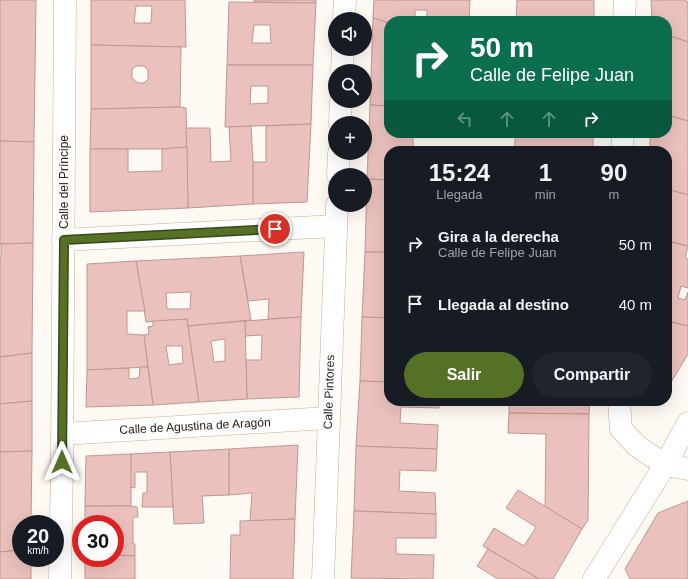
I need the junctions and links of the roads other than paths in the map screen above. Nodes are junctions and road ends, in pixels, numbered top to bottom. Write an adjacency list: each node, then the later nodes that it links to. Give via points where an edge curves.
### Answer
1 (65, 0): 7 (street, Calle del Príncipe)
2 (345, 0): 4 (street)
3 (624, 0): 5 (street)
4 (344, 12)
5 (624, 16)
6 (336, 215): 7 (street); 9 (street, Calle Pintores)
7 (64, 240): 11 (street, Calle del Príncipe)
8 (619, 406): 12 (street, via 621,429 637,446)
9 (328, 418): 11 (street, Calle de Agustina de Aragón); 15 (street, Calle Pintores)
10 (688, 423): 12 (street)
11 (62, 434): 14 (street, Calle del Príncipe)
12 (665, 465): 13 (street); 16 (street)
13 (688, 469)
14 (60, 579)
15 (323, 579)
16 (594, 579)

